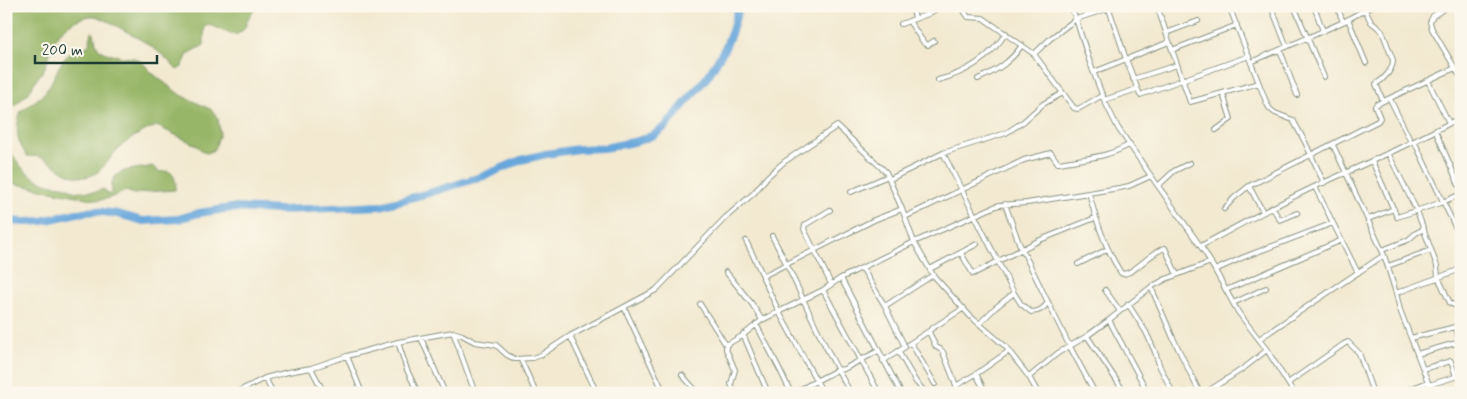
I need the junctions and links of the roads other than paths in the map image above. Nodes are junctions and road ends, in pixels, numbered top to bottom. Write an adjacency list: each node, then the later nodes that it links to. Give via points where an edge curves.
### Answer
1 (912, 6): 18 (street)
2 (929, 6): 17 (street)
3 (941, 6): 17 (street)
4 (962, 6): 26 (street, via 970,18 980,16)
5 (1070, 6): 19 (street)
6 (1116, 6): 15 (street)
7 (1157, 6): 27 (street)
8 (1229, 6): 24 (street)
9 (1271, 6): 32 (street)
10 (1294, 6): 28 (street)
11 (1314, 6): 25 (street)
12 (1336, 6): 20 (street)
13 (1372, 6): 16 (street)
14 (1448, 6): 41 (street, via 1430,22)
15 (1106, 8): 19 (street); 37 (street)
16 (1365, 10): 20 (street); 58 (street, via 1371,22 1382,32 1393,60 1390,70 1376,84)
17 (931, 12): 18 (street)
18 (915, 18): 21 (street)
19 (1076, 19): 35 (street); 42 (street)
20 (1345, 20): 25 (street); 39 (street)
21 (909, 21): 23 (street); 29 (street, via 924,43)
22 (1198, 21): 27 (street)
23 (901, 24)
24 (1237, 24): 33 (street); 36 (street)
25 (1323, 31): 28 (street)
26 (1006, 33): 31 (street); 47 (street, via 996,47 968,68)
27 (1166, 33): 30 (street)
28 (1307, 38): 32 (street); 43 (street)
29 (934, 42)
30 (1169, 42): 33 (street); 37 (street)
31 (1022, 45): 35 (street); 45 (street, via 1004,66)
32 (1287, 47): 34 (street)
33 (1172, 50): 40 (street)
34 (1280, 50): 38 (street); 55 (street)
35 (1034, 54): 52 (street)
36 (1249, 56): 38 (street); 48 (street)
37 (1126, 59): 42 (street); 46 (street)
38 (1251, 62): 50 (street)
39 (1366, 63)
40 (1177, 65): 46 (street); 48 (street)
41 (1455, 68): 44 (street); 49 (street)
42 (1094, 72): 54 (street)
43 (1324, 77)
44 (1461, 78)
45 (978, 79)
46 (1133, 79): 51 (street)
47 (938, 80)
48 (1182, 81): 51 (street, via 1142,95); 53 (street, via 1190,102)
49 (1428, 81): 56 (street); 61 (street)
50 (1259, 83): 53 (street); 70 (street, via 1270,109 1293,120)
51 (1137, 89): 57 (street)
52 (1063, 93): 54 (street, via 1076,110); 68 (street, via 999,136)
53 (1223, 94): 62 (street, via 1231,120)
54 (1102, 95): 57 (street)
55 (1297, 95)
56 (1390, 99): 58 (street); 65 (street)
57 (1104, 100): 66 (street)
58 (1383, 102): 67 (street, via 1375,106 1380,118 1378,121)
59 (1461, 117): 60 (street)
60 (1454, 120): 61 (street); 64 (street)
61 (1449, 123): 63 (street)
62 (1216, 130)
63 (1435, 130): 65 (street); 82 (street)
64 (1461, 134)
65 (1412, 141): 69 (street); 84 (street)
66 (1130, 144): 74 (street); 80 (street, via 1109,155 1060,163 1051,153 1024,160)
67 (1333, 145): 70 (street); 73 (street)
68 (944, 153): 75 (street); 80 (street)
69 (1388, 153): 71 (street); 91 (street)
70 (1311, 155): 76 (street); 78 (street)
71 (1372, 161): 73 (street); 87 (street)
72 (1190, 163): 77 (street, via 1174,171)
73 (1346, 174): 76 (street); 97 (street)
74 (1151, 176): 77 (street); 83 (street, via 1129,186)
75 (889, 177): 81 (street); 88 (street); 146 (street, via 837,126 767,177 656,290)
76 (1324, 182): 79 (street)
77 (1158, 186): 107 (street)
78 (1249, 186): 89 (street); 92 (street)
79 (1314, 187): 86 (street); 98 (street)
80 (962, 189): 94 (street); 95 (street)
81 (851, 192)
82 (1461, 192): 84 (street)
83 (1089, 193): 85 (street); 96 (street)
84 (1443, 202): 91 (street); 100 (street)
85 (1005, 204): 94 (street); 108 (street)
86 (1272, 208): 92 (street); 93 (street, via 1280,220)
87 (1394, 208): 91 (street, via 1397,217); 97 (street)
88 (902, 209): 95 (street); 110 (street)
89 (1224, 209)
90 (830, 210): 110 (street, via 804,227)
91 (1418, 211): 99 (street)
92 (1263, 212): 107 (street)
93 (1296, 213)
94 (975, 215): 105 (street); 115 (street)
95 (905, 217): 105 (street)
96 (1095, 218): 108 (street); 109 (street)
97 (1368, 220): 111 (street)
98 (1333, 223): 103 (street); 123 (street)
99 (1424, 229): 111 (street, via 1408,240); 112 (street)
100 (1459, 232): 102 (street)
101 (772, 236): 117 (street)
102 (1461, 239)
103 (1342, 240): 125 (street); 136 (street)
104 (746, 241): 127 (street)
105 (914, 242): 120 (street); 121 (street)
106 (977, 244): 113 (street)
107 (1202, 246): 116 (street)
108 (1022, 249): 115 (street); 140 (street)
109 (1108, 249): 118 (street); 126 (street, via 1121,273 1126,274 1165,248)
110 (815, 250): 117 (street); 131 (street)
111 (1382, 250): 114 (street)
112 (1431, 250): 119 (street); 129 (street)
113 (961, 252): 115 (street, via 973,274); 121 (street)
114 (1384, 255): 119 (street); 125 (street)
115 (998, 261): 138 (street)
116 (1211, 262): 123 (street); 126 (street)
117 (787, 264): 127 (street); 139 (street)
118 (1078, 264)
119 (1388, 266): 137 (street)
120 (862, 268): 130 (street); 145 (street)
121 (930, 269): 128 (street)
122 (1461, 269): 129 (street)
123 (1215, 270): 136 (street)
124 (726, 272): 150 (street)
125 (1358, 273): 161 (street)
126 (1177, 275): 132 (street)
127 (763, 276): 149 (street)
128 (933, 276): 145 (street); 147 (street)
129 (1438, 277): 137 (street); 142 (street, via 1450,303)
130 (841, 278): 131 (street); 169 (street)
131 (831, 284): 134 (street)
132 (1151, 287): 144 (street); 218 (street)
133 (1266, 288): 141 (street)
134 (823, 290): 139 (street); 175 (street)
135 (1106, 290): 148 (street)
136 (1226, 290): 141 (street)
137 (1396, 292): 160 (street)
138 (1014, 294): 140 (street, via 1031,312 1037,312); 152 (street)
139 (803, 300): 149 (street); 179 (street)
140 (1048, 302): 165 (street)
141 (1233, 303): 161 (street)
142 (1461, 303)
143 (700, 304): 166 (street)
144 (1128, 304): 148 (street); 215 (street, via 1146,332)
145 (884, 306): 167 (street)
146 (624, 307): 157 (street); 200 (street)
147 (964, 308): 152 (street); 154 (street)
148 (1120, 311): 151 (street)
149 (779, 312): 150 (street); 186 (street)
150 (762, 320): 153 (street)
151 (1109, 320): 158 (street); 214 (street)
152 (980, 323): 170 (street)
153 (756, 324): 156 (street); 204 (street)
154 (929, 331): 163 (street); 190 (street, via 935,346 943,352)
155 (453, 332): 159 (street); 174 (street, via 475,342 496,345 507,355); 197 (street)
156 (744, 334): 166 (street); 203 (street)
157 (570, 336): 174 (street, via 541,355); 199 (street)
158 (1087, 336): 165 (street); 213 (street)
159 (421, 338): 162 (street); 196 (street)
160 (1411, 338): 164 (street, via 1455,327); 172 (street)
161 (1259, 339): 168 (street)
162 (398, 342): 173 (street); 195 (street)
163 (911, 343): 167 (street); 189 (street)
164 (1460, 343): 172 (street)
165 (1069, 345): 183 (street); 212 (street)
166 (726, 346): 202 (street, via 735,370 731,384)
167 (905, 347): 171 (street)
168 (1267, 350): 187 (street); 219 (street)
169 (878, 351): 175 (street); 176 (street)
170 (1009, 351): 180 (street); 183 (street)
171 (898, 352): 176 (street); 209 (street)
172 (1417, 354): 178 (street)
173 (347, 356): 177 (street); 194 (street)
174 (521, 360): 198 (street)
175 (861, 360): 179 (street); 207 (street)
176 (884, 361): 208 (street)
177 (311, 368): 185 (street); 193 (street)
178 (1423, 369): 184 (street, via 1451,361); 188 (street)
179 (837, 370): 186 (street); 206 (street)
180 (976, 374): 190 (street); 210 (street)
181 (682, 375): 201 (street)
182 (1461, 376): 184 (street)
183 (1029, 377): 211 (street)
184 (1456, 377): 188 (street)
185 (266, 378): 191 (street); 192 (street)
186 (816, 380): 204 (street); 205 (street)
187 (1288, 383): 220 (street); 221 (street, via 1348,342 1359,352)
188 (1428, 383): 222 (street); 223 (street)
189 (935, 384)
190 (956, 390)
191 (235, 393)
192 (273, 393)
193 (324, 393)
194 (362, 393)
195 (418, 393)
196 (445, 393)
197 (475, 393)
198 (536, 393)
199 (597, 393)
200 (664, 393)
201 (698, 393)
202 (735, 393)
203 (768, 393)
204 (792, 393)
205 (823, 393)
206 (851, 393)
207 (879, 393)
208 (901, 393)
209 (926, 393)
210 (986, 393)
211 (1038, 393)
212 (1095, 393)
213 (1125, 393)
214 (1148, 393)
215 (1173, 393)
216 (1181, 393): 217 (street)
217 (1187, 393)
218 (1200, 393)
219 (1205, 393)
220 (1294, 393)
221 (1373, 393)
222 (1400, 393)
223 (1433, 393)

